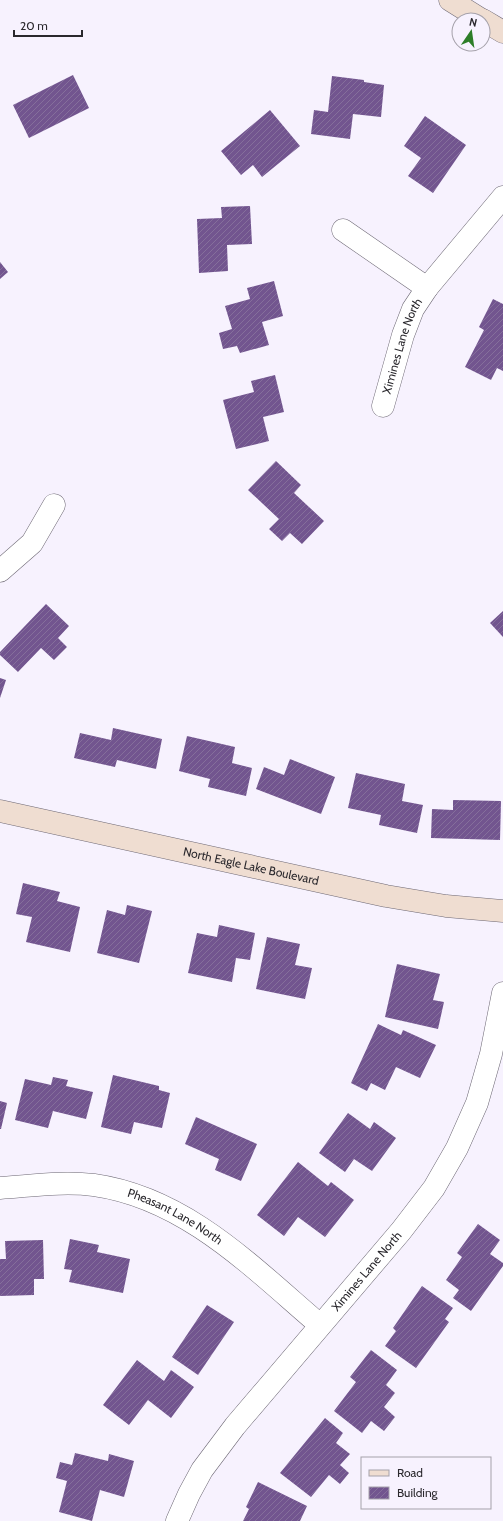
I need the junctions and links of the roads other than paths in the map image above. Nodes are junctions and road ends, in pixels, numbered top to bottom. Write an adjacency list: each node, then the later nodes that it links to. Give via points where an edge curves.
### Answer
1 (450, 0): 2 (street)
2 (470, 12)
3 (491, 25): 4 (street)
4 (503, 32)
5 (503, 196): 7 (street, Ximines Lane North)
6 (343, 230): 7 (street, Ximines Lane North)
7 (427, 288): 8 (street, Ximines Lane North, via 413,309 403,335)
8 (384, 406)
9 (54, 505): 10 (street, via 32,543)
10 (0, 571)
11 (0, 811): 12 (street, North Eagle Lake Boulevard, via 386,896 446,906)
12 (503, 911)
13 (503, 993): 15 (street, Ximines Lane North, via 491,1054 477,1103 457,1148 434,1188 401,1232)
14 (0, 1188): 15 (street, Pheasant Lane North, via 57,1183 94,1185 135,1194 160,1204 226,1245)
15 (320, 1325): 16 (street, Ximines Lane North, via 234,1426 202,1470)
16 (177, 1521)

